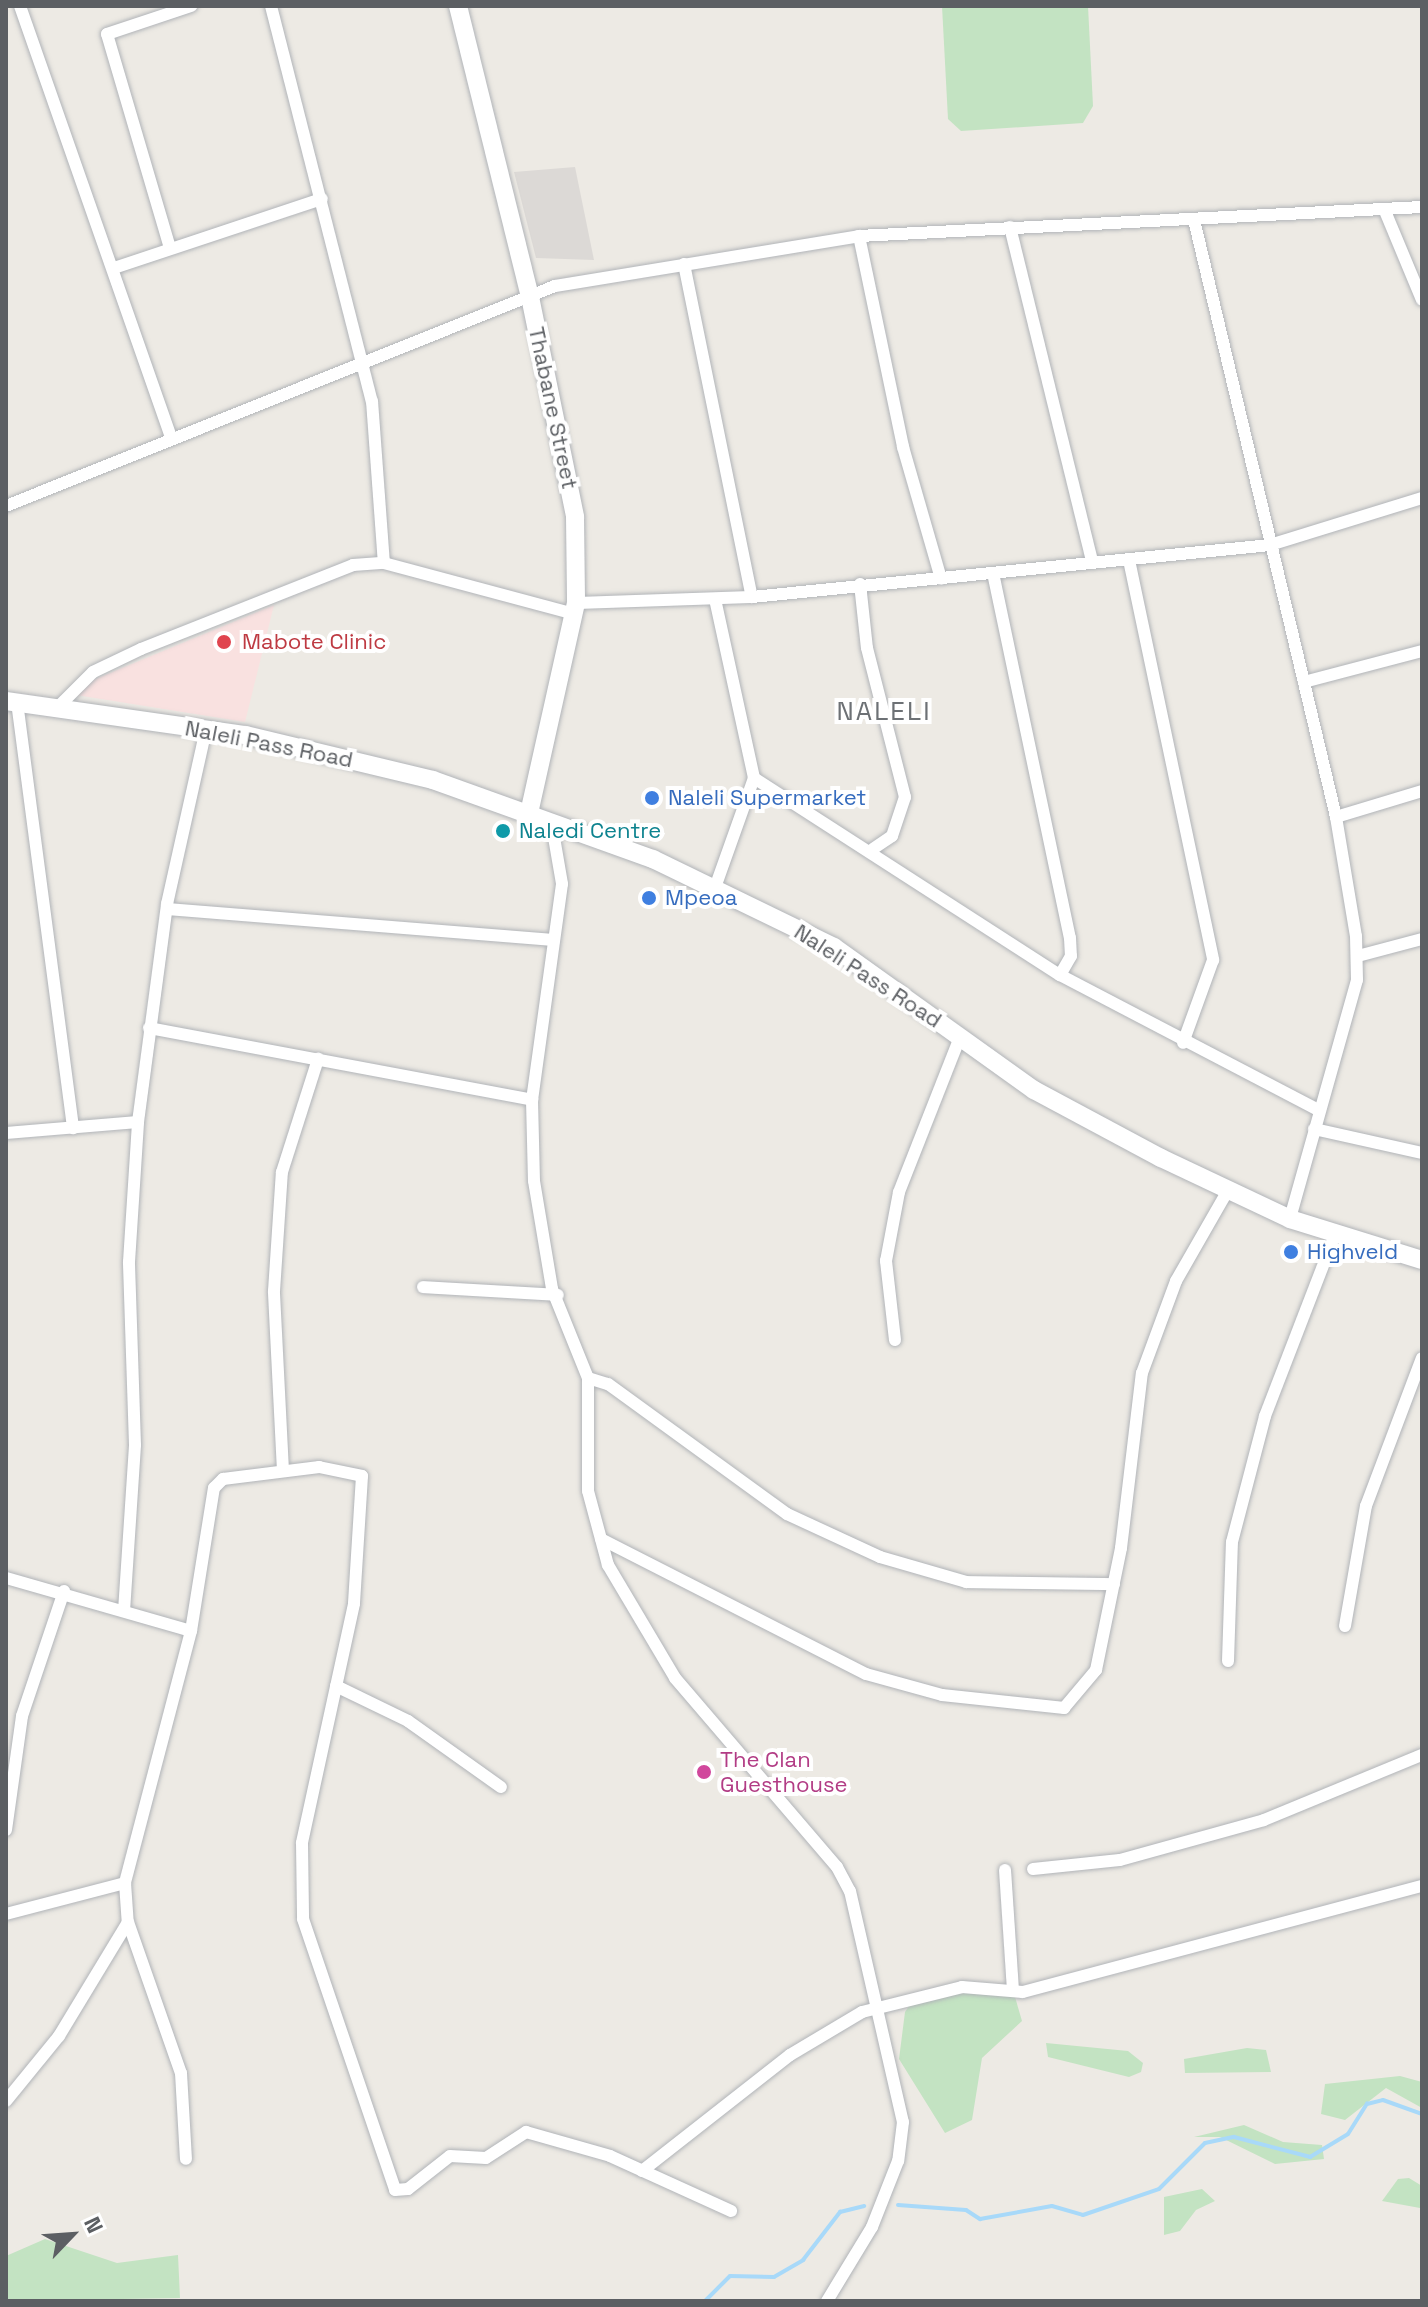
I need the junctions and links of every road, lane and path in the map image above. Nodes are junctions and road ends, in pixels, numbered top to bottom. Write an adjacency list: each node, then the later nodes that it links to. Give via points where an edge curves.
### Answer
1 (20, 6): 13 (street)
2 (191, 6): 11 (street, via 107,34)
3 (271, 6): 5 (street)
4 (458, 6): 14 (main road, Thabane Street)
5 (322, 199): 11 (street); 16 (street)
6 (1422, 207): 7 (street)
7 (1385, 211): 8 (street); 15 (street)
8 (1194, 220): 9 (street); 20 (street)
9 (1010, 227): 10 (street); 22 (street)
10 (859, 236): 12 (street); 25 (street, via 903,447)
11 (170, 248): 13 (street)
12 (684, 264): 14 (street); 27 (street)
13 (114, 268): 17 (street)
14 (529, 292): 16 (street); 29 (main road, Thabane Street, via 571,492)
15 (1422, 300)
16 (364, 362): 17 (street); 23 (street)
17 (171, 438): 19 (street)
18 (1422, 498): 20 (street)
19 (6, 506)
20 (1270, 545): 21 (street); 31 (street)
21 (1129, 560): 22 (street); 49 (street, via 1213,960)
22 (1092, 562): 24 (street)
23 (384, 563): 29 (street); 33 (street, via 324,574 141,649 93,672)
24 (993, 573): 25 (street); 46 (street, via 1070,938 1071,956)
25 (941, 579): 26 (street)
26 (860, 584): 27 (street); 40 (street, via 867,648 905,797 892,836)
27 (752, 597): 28 (street)
28 (715, 599): 29 (street); 35 (street)
29 (575, 608): 37 (main road, Thabane Street)
30 (1422, 651): 31 (street)
31 (1304, 682): 38 (street)
32 (11, 702): 33 (main road, Naleli Pass Road); 54 (street)
33 (56, 709): 34 (main road, Naleli Pass Road)
34 (206, 730): 37 (main road, Naleli Pass Road, via 433,780); 42 (street)
35 (754, 778): 40 (street); 41 (street)
36 (1422, 791): 38 (street)
37 (529, 813): 39 (main road, Naleli Pass Road)
38 (1336, 817): 45 (street)
39 (551, 820): 41 (main road, Naleli Pass Road); 44 (street, via 562,884)
40 (873, 849): 46 (street)
41 (716, 885): 48 (main road, Naleli Pass Road, via 834,947)
42 (167, 909): 44 (street); 47 (street)
43 (1422, 939): 45 (street)
44 (554, 940): 51 (street)
45 (1358, 956): 52 (street, via 1341,1043)
46 (1060, 975): 49 (street)
47 (149, 1028): 50 (street); 53 (street)
48 (960, 1037): 58 (main road, Naleli Pass Road, via 1034,1090); 64 (street, via 899,1192 886,1261)
49 (1183, 1043): 52 (street)
50 (318, 1059): 51 (street); 67 (street, via 282,1172 274,1291)
51 (532, 1100): 63 (street, via 534,1181)
52 (1316, 1109): 55 (street)
53 (138, 1122): 54 (street); 72 (street, via 129,1262 135,1445)
54 (73, 1128): 56 (street)
55 (1314, 1129): 57 (street); 59 (street)
56 (6, 1133)
57 (1422, 1153)
58 (1227, 1192): 59 (main road, Naleli Pass Road); 70 (street, via 1176,1281 1142,1373)
59 (1290, 1219): 60 (main road, Naleli Pass Road)
60 (1335, 1235): 61 (main road, Naleli Pass Road); 75 (street, via 1265,1416 1232,1542)
61 (1422, 1260)
62 (423, 1287): 63 (street)
63 (558, 1295): 66 (street)
64 (895, 1340)
65 (1422, 1358): 73 (street, via 1366,1506)
66 (588, 1378): 68 (street, via 588,1491); 70 (street, via 608,1384 787,1514 880,1557 966,1582)
67 (283, 1471): 74 (street, via 223,1479 214,1488); 76 (street, via 343,1467 364,1481 354,1604)
68 (601, 1539): 70 (street, via 866,1674 942,1695 1064,1708 1096,1670); 87 (street, via 616,1581 675,1678 837,1867)
69 (6, 1578): 71 (street)
70 (1114, 1584)
71 (64, 1591): 72 (street); 79 (street, via 22,1716)
72 (124, 1611): 74 (street)
73 (1345, 1626)
74 (191, 1631): 82 (street)
75 (1228, 1661)
76 (336, 1686): 78 (street, via 408,1721); 90 (street, via 302,1843 303,1919 395,2190 408,2189 450,2156 486,2158 526,2132 548,2133)
77 (1422, 1755): 80 (street, via 1325,1801 1235,1829 1120,1860)
78 (501, 1787)
79 (6, 1830)
80 (1033, 1869)
81 (1005, 1870): 86 (street)
82 (125, 1883): 84 (street); 85 (street)
83 (1422, 1886): 86 (street, via 1140,1964)
84 (6, 1914)
85 (128, 1922): 88 (street, via 59,2036); 89 (street, via 181,2073)
86 (1013, 1989): 87 (street, via 962,1987)
87 (876, 2008): 90 (street, via 823,2032); 92 (street, via 903,2122 898,2161 872,2227)
88 (6, 2101)
89 (186, 2159)
90 (642, 2171): 91 (street)
91 (731, 2211)
92 (827, 2301)

